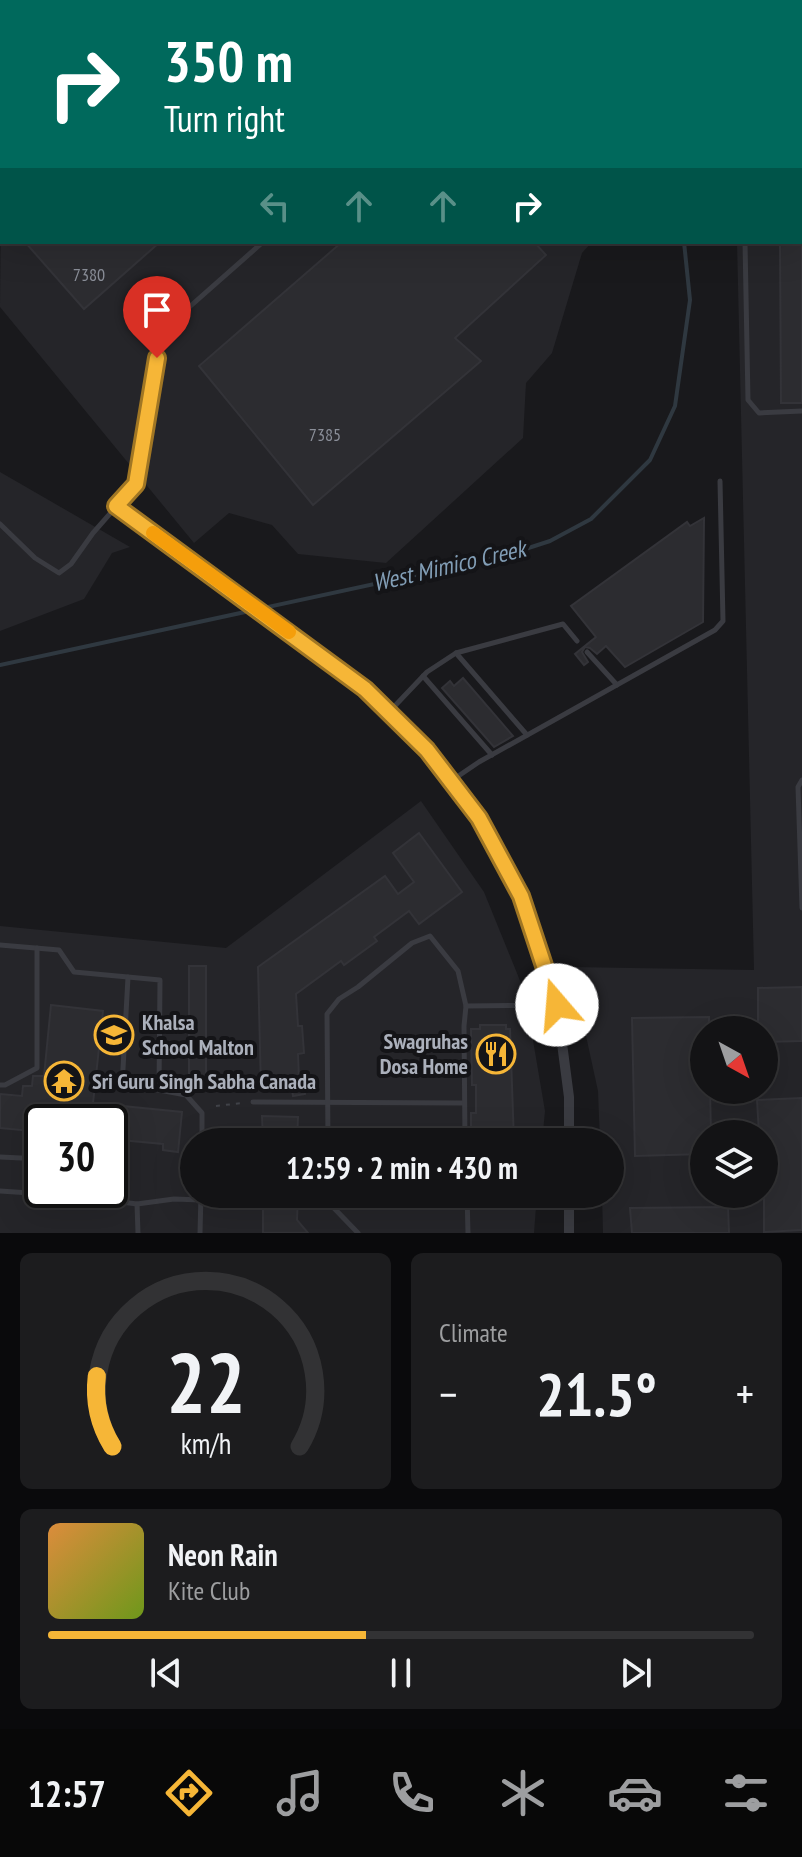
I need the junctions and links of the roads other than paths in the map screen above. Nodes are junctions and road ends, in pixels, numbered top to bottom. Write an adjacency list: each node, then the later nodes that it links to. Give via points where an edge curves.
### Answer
1 (261, 244): 5 (lane, via 161,332 136,484)
2 (745, 244): 3 (lane, via 748,400 759,413)
3 (802, 411)
4 (720, 481): 11 (lane, via 723,621)
5 (116, 506): 6 (lane, via 59,573); 12 (street, via 307,645)
6 (0, 524)
7 (577, 641): 9 (lane, via 563,624)
8 (587, 652): 11 (lane)
9 (456, 653): 10 (lane); 13 (lane)
10 (423, 676): 12 (lane); 14 (lane)
11 (617, 685): 13 (lane)
12 (389, 712): 16 (street)
13 (527, 735): 14 (lane)
14 (492, 755): 16 (lane)
15 (802, 780): 17 (lane)
16 (451, 781): 21 (street, via 479,818 521,896)
17 (802, 908)
18 (0, 945): 19 (lane)
19 (37, 948): 20 (lane, via 59,950 74,972); 23 (lane, via 37,1068)
20 (128, 977): 24 (lane, via 160,980); 24 (lane, via 122,1087)
21 (557, 1005): 22 (lane); 31 (street)
22 (466, 1006): 26 (lane, via 458,971 430,936 412,943 327,1014); 27 (lane)
23 (0, 1085)
24 (159, 1090): 28 (lane, via 186,1095 202,1113)
25 (253, 1102): 26 (lane)
26 (327, 1102): 27 (lane); 29 (lane)
27 (464, 1103): 30 (lane)
28 (202, 1128)
29 (328, 1128)
30 (465, 1128)
31 (569, 1128)
32 (0, 1157): 33 (lane)
33 (24, 1158)
34 (0, 1191): 35 (lane)
35 (24, 1192)
36 (180, 1199): 38 (lane)
37 (128, 1202): 38 (lane)
38 (137, 1204): 43 (lane)
39 (201, 1208): 44 (lane)
40 (334, 1208): 45 (lane)
41 (467, 1208): 46 (lane)
42 (569, 1208): 47 (street)
43 (138, 1233)
44 (200, 1233)
45 (358, 1233)
46 (468, 1233)
47 (569, 1233)

